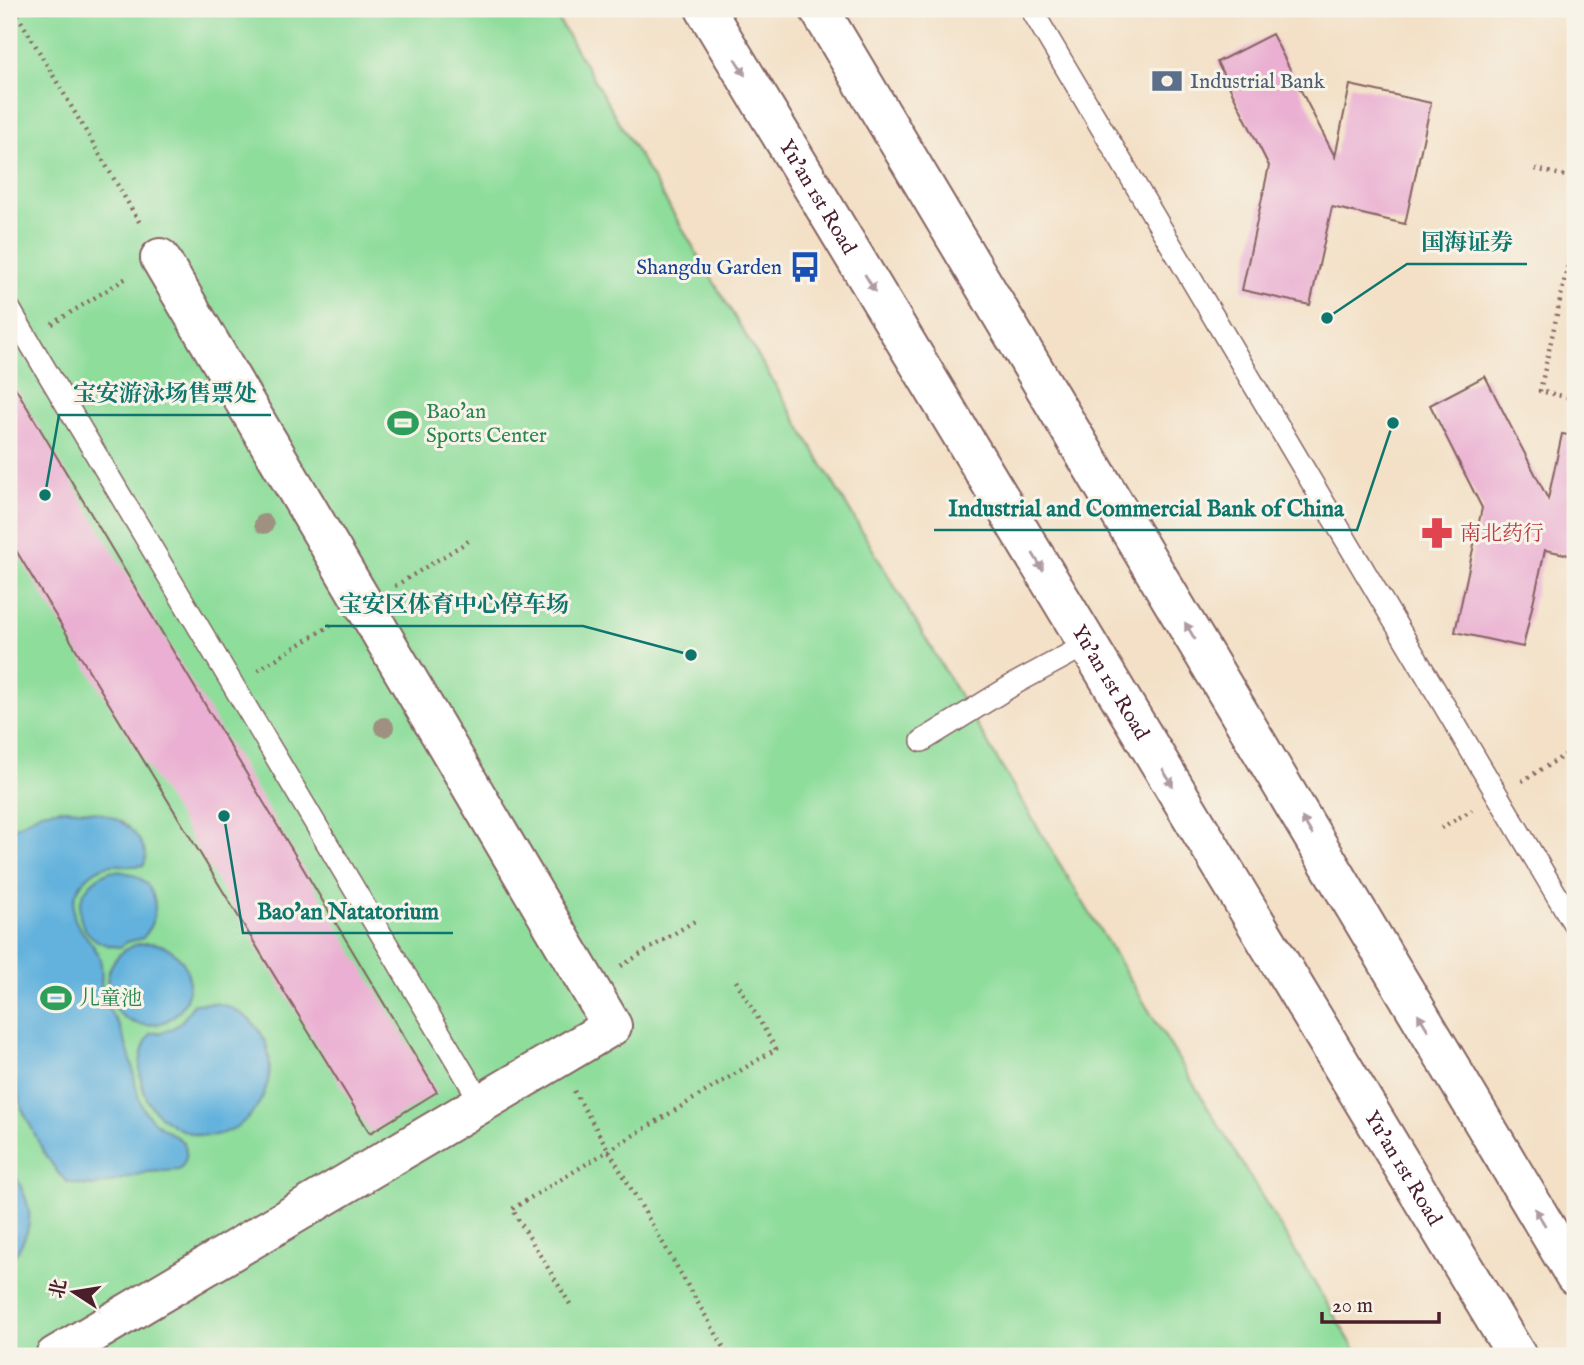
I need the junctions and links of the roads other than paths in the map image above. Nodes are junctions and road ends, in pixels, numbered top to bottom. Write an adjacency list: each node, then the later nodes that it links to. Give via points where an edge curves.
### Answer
1 (705, 9): 6 (main road, Yu’an 1st Road, one-way to 6)
2 (819, 9): 10 (main road, one-way to 2)
3 (1031, 9): 8 (lane)
4 (160, 258): 9 (main road, via 612,1026)
5 (9, 308): 9 (lane)
6 (1088, 644): 7 (lane); 12 (main road, Yu’an 1st Road, one-way to 12)
7 (922, 741)
8 (1575, 926)
9 (482, 1104): 11 (main road)
10 (1572, 1264)
11 (55, 1356)
12 (1517, 1356)

